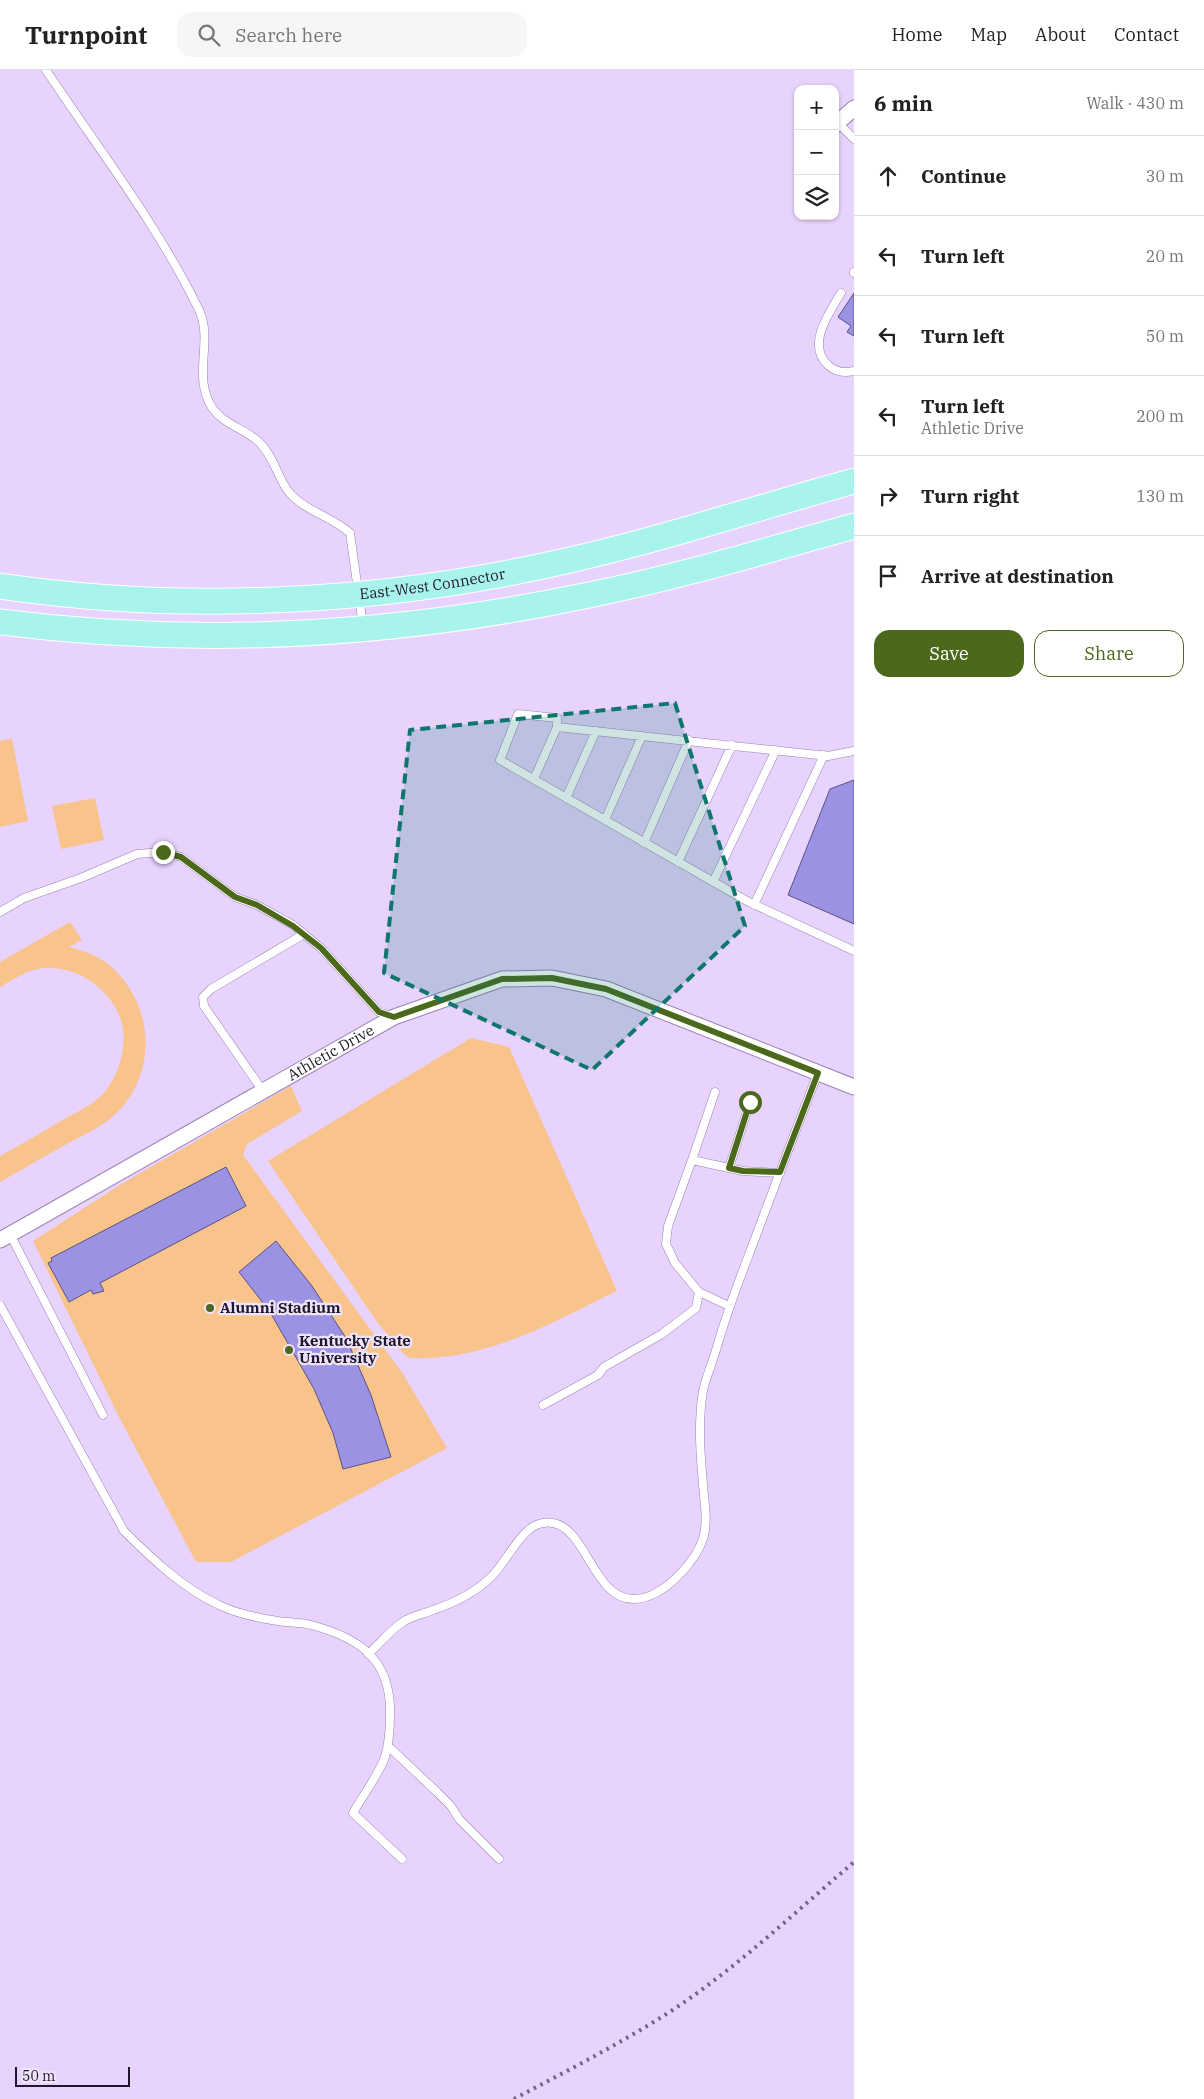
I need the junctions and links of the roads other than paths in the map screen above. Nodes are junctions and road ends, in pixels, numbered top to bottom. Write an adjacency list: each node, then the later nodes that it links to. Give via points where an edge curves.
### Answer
1 (46, 70): 11 (lane, via 171,258 200,312 205,339 202,362 204,391 213,408 222,420 259,442 288,490 302,504 339,523 350,533)
2 (854, 108): 3 (street)
3 (839, 122)
4 (839, 126): 5 (lane)
5 (854, 139)
6 (841, 294): 7 (lane, via 823,326 819,349 826,364 832,368 839,372)
7 (854, 371)
8 (854, 481): 11 (main road, East-West Connector, via 566,561)
9 (854, 526): 13 (main road, via 585,596 483,615)
10 (0, 586): 11 (main road, East-West Connector, via 175,600 283,599)
11 (360, 594): 13 (lane)
12 (0, 622): 13 (main road, via 158,635 269,635)
13 (364, 629)
14 (557, 727): 15 (lane); 22 (lane); 22 (lane, via 557,718 518,714 500,760)
15 (596, 731): 16 (lane); 23 (lane)
16 (642, 736): 17 (lane); 24 (lane)
17 (689, 740): 18 (lane); 25 (lane)
18 (732, 746): 19 (lane); 26 (lane)
19 (776, 750): 21 (lane); 27 (lane)
20 (854, 751): 21 (lane)
21 (824, 755): 28 (lane)
22 (534, 779): 23 (lane)
23 (566, 798): 24 (lane)
24 (605, 820): 25 (lane)
25 (644, 842): 26 (lane)
26 (678, 862): 27 (lane)
27 (713, 882): 28 (lane)
28 (754, 905): 31 (lane)
29 (0, 912): 30 (lane, via 24,898 138,854 163,852 181,857 235,897 257,905)
30 (304, 934): 32 (lane, via 321,948 379,1012); 35 (lane, via 210,989 203,997 204,1006)
31 (854, 951)
32 (394, 1017): 33 (street, Athletic Drive, via 502,979 552,978 606,989); 35 (street, Athletic Drive)
33 (818, 1073): 34 (street, Athletic Drive); 40 (lane)
34 (854, 1087)
35 (263, 1091): 41 (street, Athletic Drive)
36 (715, 1092): 38 (lane)
37 (750, 1102): 39 (lane)
38 (692, 1160): 39 (lane); 42 (lane, via 668,1226 666,1244 675,1263)
39 (729, 1168): 40 (lane)
40 (780, 1172): 44 (lane)
41 (5, 1237): 46 (lane)
42 (699, 1292): 44 (lane); 45 (lane, via 696,1308 662,1334 604,1367 598,1375)
43 (0, 1305): 47 (lane, via 124,1531 153,1561 218,1605 238,1613 310,1625 345,1637)
44 (729, 1306): 47 (lane, via 700,1412 706,1518 704,1536 684,1570 651,1596 633,1600 625,1598 606,1586 568,1530 556,1523 536,1524 525,1531 491,1577 479,1587 456,1602 404,1621)
45 (542, 1405)
46 (103, 1415)
47 (368, 1654): 48 (lane, via 384,1672 391,1700)
48 (388, 1746): 49 (lane, via 353,1813); 50 (lane, via 451,1806 459,1819)
49 (402, 1859)
50 (499, 1859)

